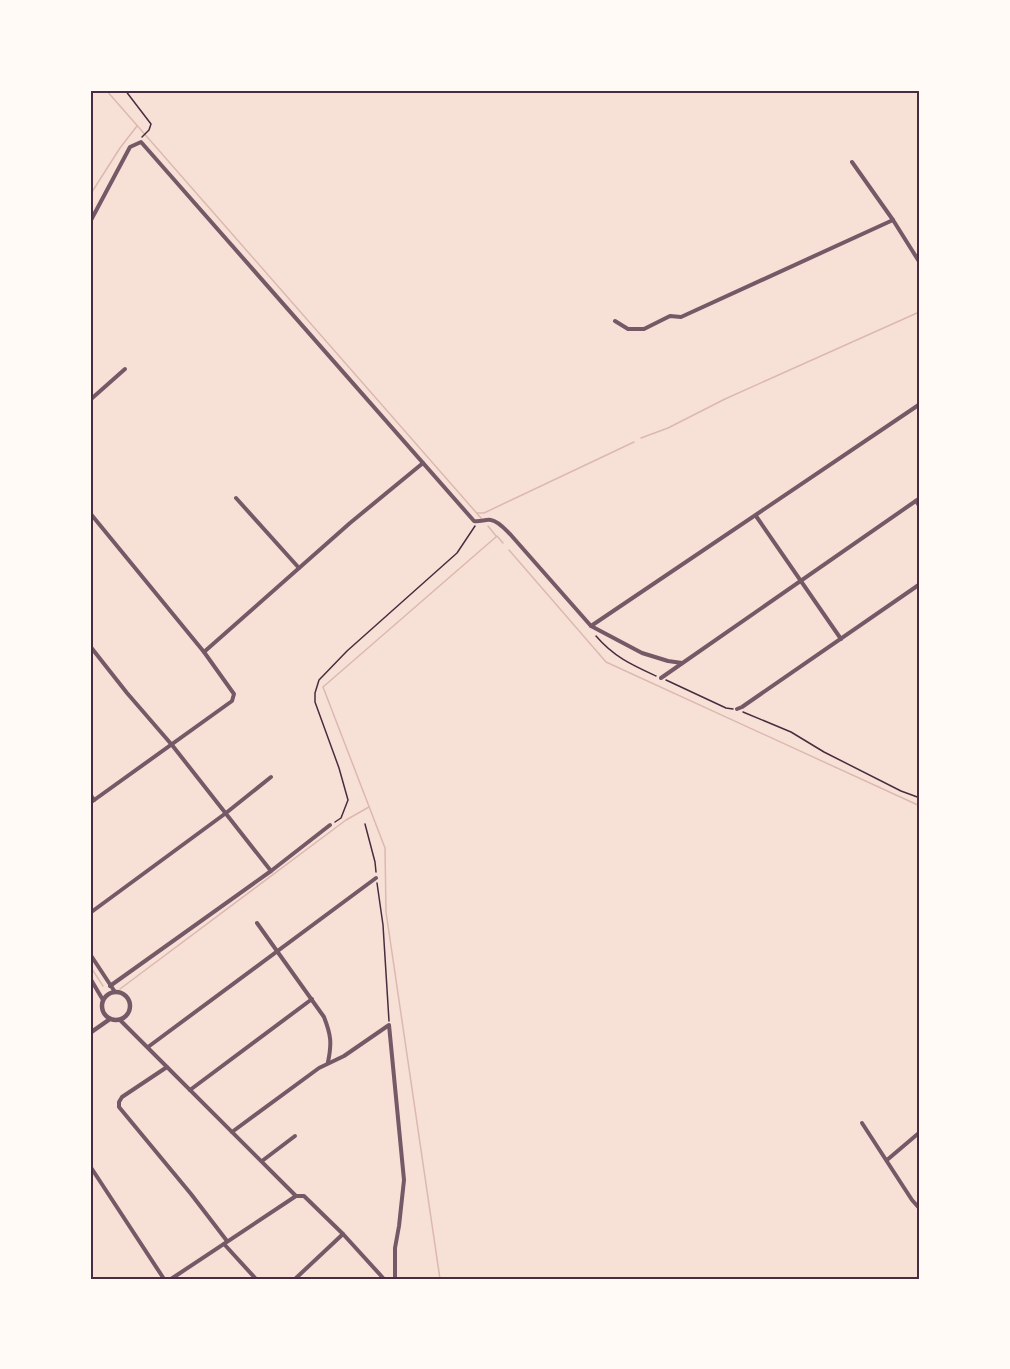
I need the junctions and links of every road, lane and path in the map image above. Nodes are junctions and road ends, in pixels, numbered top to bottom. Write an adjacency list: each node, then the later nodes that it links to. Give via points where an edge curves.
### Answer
1 (125, 90): 2 (path, via 151,124)
2 (143, 136)
3 (852, 162): 4 (street)
4 (893, 220): 6 (street); 9 (street, via 681,317 670,316 644,329 628,329)
5 (90, 222): 13 (street, via 130,147 141,142)
6 (920, 263)
7 (920, 304): 8 (street)
8 (920, 309)
9 (615, 321)
10 (125, 369): 11 (street)
11 (90, 400)
12 (920, 404): 18 (street)
13 (423, 463): 19 (street); 20 (street)
14 (236, 498): 20 (street)
15 (918, 499): 16 (street); 21 (street)
16 (920, 507)
17 (90, 513): 26 (street)
18 (756, 516): 21 (street); 23 (street)
19 (477, 522): 23 (street, via 490,520 510,534); 37 (path, via 457,553 319,680 315,702 348,800 341,818)
20 (298, 568): 26 (street)
21 (801, 581): 24 (street); 27 (street)
22 (920, 584): 24 (street)
23 (591, 626): 27 (street, via 642,653)
24 (841, 639): 29 (street)
25 (91, 649): 30 (street)
26 (204, 652): 30 (street, via 234,697)
27 (682, 663): 28 (street)
28 (661, 678)
29 (736, 709): 33 (path, via 791,732)
30 (172, 745): 34 (street); 35 (street)
31 (272, 777): 35 (street)
32 (90, 794): 34 (street)
33 (920, 798)
34 (92, 801)
35 (226, 813): 38 (street); 40 (street)
36 (365, 824): 39 (path)
37 (330, 825): 38 (street)
38 (271, 871): 45 (street)
39 (376, 878): 42 (street); 51 (path)
40 (90, 913)
41 (257, 924): 42 (street)
42 (277, 951): 47 (street); 53 (street)
43 (90, 954): 45 (street)
44 (90, 978): 48 (street)
45 (110, 986): 46 (street)
46 (115, 992): 48 (street); 50 (street, via 126,996 130,1006)
47 (312, 999): 54 (street, via 330,1032); 56 (street)
48 (103, 1000): 49 (street, via 101,1008)
49 (110, 1019): 50 (street); 52 (street)
50 (120, 1020): 53 (street)
51 (389, 1025): 54 (street); 73 (street, via 404,1180)
52 (90, 1033)
53 (147, 1047): 55 (street)
54 (328, 1063): 58 (street)
55 (167, 1066): 56 (street); 67 (street, via 122,1097 119,1107 191,1194)
56 (190, 1090): 58 (street)
57 (862, 1123): 61 (street)
58 (232, 1132): 62 (street)
59 (920, 1132): 61 (street)
60 (295, 1136): 62 (street)
61 (887, 1160): 65 (street)
62 (262, 1161): 64 (street)
63 (90, 1166): 68 (street)
64 (297, 1196): 66 (street, via 304,1196); 67 (street)
65 (920, 1209)
66 (344, 1234): 71 (street); 72 (street)
67 (225, 1243): 69 (street); 70 (street)
68 (164, 1279)
69 (171, 1279)
70 (256, 1279)
71 (295, 1279)
72 (384, 1279)
73 (395, 1279)

